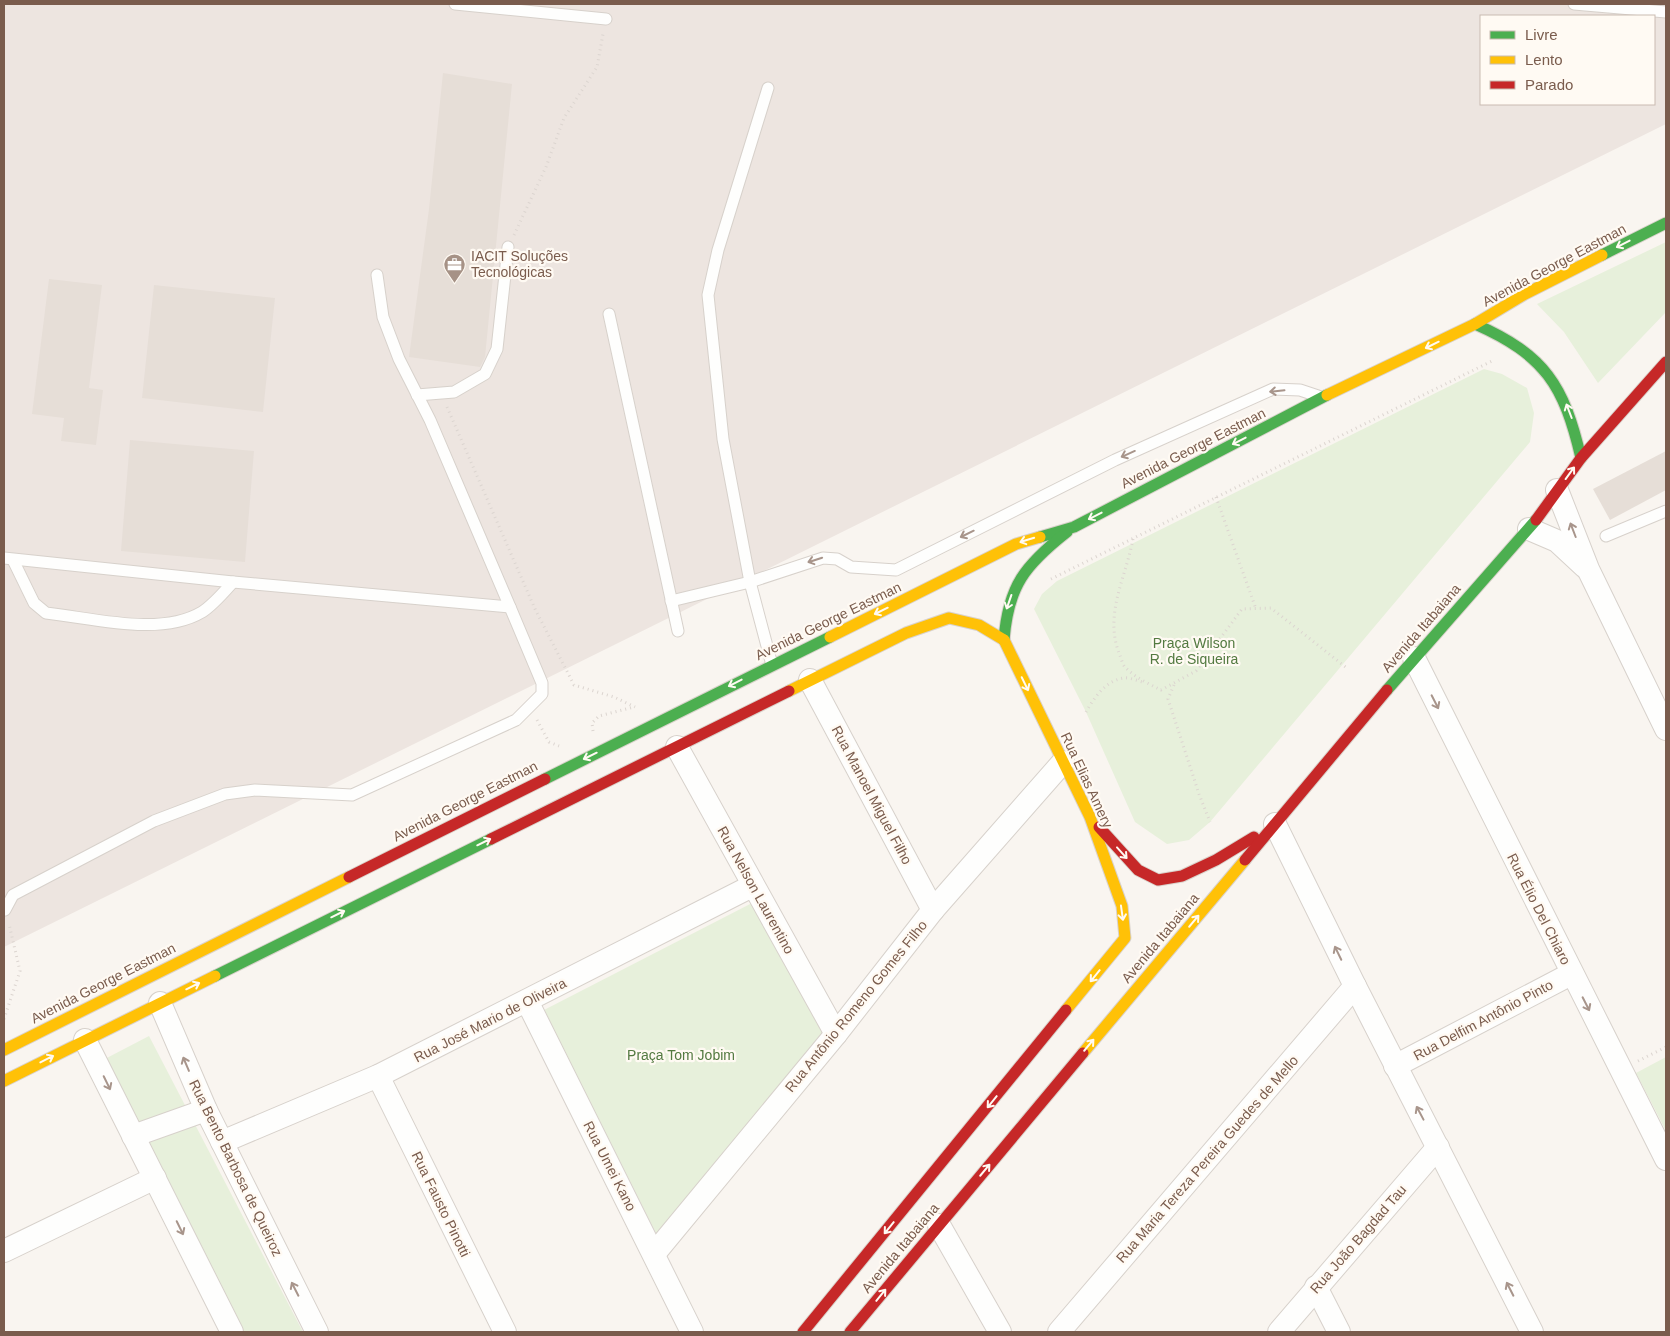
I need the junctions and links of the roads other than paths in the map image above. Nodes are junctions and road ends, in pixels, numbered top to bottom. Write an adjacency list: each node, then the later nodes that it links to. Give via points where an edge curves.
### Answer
1 (455, 4): 3 (lane)
2 (1574, 4): 4 (lane)
3 (534, 8): 5 (lane)
4 (1666, 12)
5 (606, 19)
6 (768, 88): 24 (lane, via 718,250 708,295 723,439)
7 (1666, 223): 11 (main road, Avenida George Eastman, one-way to 11, via 1525,294)
8 (508, 247): 13 (lane, via 497,350 485,374 454,392)
9 (377, 275): 13 (lane, via 383,317 398,358)
10 (608, 314): 25 (lane)
11 (1475, 324): 14 (main road, Avenida George Eastman, one-way to 14); 15 (main road, one-way to 11, via 1567,404 1545,370 1513,340)
12 (1666, 362): 15 (main road)
13 (417, 395): 26 (lane)
14 (1324, 398): 18 (main road, Avenida George Eastman, one-way to 18); 24 (lane, one-way to 24, via 1300,390 1273,389 1115,460 896,570 851,567 837,559 823,558)
15 (1581, 458): 16 (main road, one-way to 15)
16 (1557, 490): 19 (main road); 22 (street, one-way to 16)
17 (1666, 511): 20 (lane)
18 (1074, 527): 28 (main road, one-way to 28, via 1047,547 1014,588 1007,608); 30 (main road, Avenida George Eastman, one-way to 30, via 1016,544)
19 (1529, 529): 22 (street, via 1556,541); 29 (main road, Avenida Itabaiana)
20 (1606, 536)
21 (8, 559): 23 (lane); 23 (lane, via 34,603 46,613 147,625 178,623 203,611)
22 (1588, 569): 32 (street)
23 (233, 582): 26 (lane)
24 (750, 582): 25 (lane); 30 (lane)
25 (671, 601): 27 (lane)
26 (510, 607): 38 (lane, via 542,683 542,694 516,720 352,795 255,790 225,794 154,821 13,895)
27 (678, 631)
28 (1004, 640): 31 (main road, via 978,625 950,618 906,633); 34 (main road, Rua Elias Amery, one-way to 34)
29 (1414, 658): 36 (main road, Avenida Itabaiana); 41 (street, Rua Élio Del Chiaro, one-way to 41)
30 (772, 665): 47 (main road, Avenida George Eastman, one-way to 47)
31 (810, 680): 33 (main road); 39 (street, Rua Manoel Miguel Filho)
32 (1666, 730)
33 (677, 746): 37 (street, Rua Nelson Laurentino); 44 (main road, one-way to 33)
34 (1063, 762): 35 (main road, Rua Elias Amery); 39 (street, Rua Antônio Romeno Gomes Filho)
35 (1090, 817): 36 (main road, one-way to 36, via 1138,870 1158,880 1182,876 1216,860); 40 (main road, Rua Elias Amery, one-way to 40, via 1122,906)
36 (1276, 824): 42 (street, one-way to 36); 57 (main road, Avenida Itabaiana, one-way to 36)
37 (752, 886): 43 (street, Rua José Mario de Oliveira); 45 (street, Rua Nelson Laurentino)
38 (6, 910)
39 (933, 910): 45 (street, Rua Antônio Romeno Gomes Filho)
40 (1126, 938): 65 (main road, Avenida Itabaiana, one-way to 65)
41 (1571, 974): 48 (street, Rua Delfim Antônio Pinto); 55 (street, Rua Élio Del Chiaro, one-way to 55)
42 (1355, 986): 48 (street); 68 (street, Rua Maria Tereza Pereira Guedes de Mello)
43 (527, 1001): 49 (street, Rua José Mario de Oliveira); 59 (street, Rua Umei Kano)
44 (160, 1003): 46 (main road); 51 (street, Rua Bento Barbosa de Queiroz, one-way to 44)
45 (836, 1034): 59 (street, Rua Antônio Romeno Gomes Filho)
46 (85, 1040): 50 (main road, one-way to 46); 52 (street, one-way to 52)
47 (4, 1050)
48 (1396, 1066): 54 (street, one-way to 48)
49 (378, 1076): 53 (street, Rua José Mario de Oliveira); 63 (street, Rua Fausto Pinotti)
50 (4, 1081)
51 (206, 1110): 52 (street); 53 (street, Rua Bento Barbosa de Queiroz)
52 (133, 1136): 56 (street)
53 (222, 1142): 62 (street, Rua Bento Barbosa de Queiroz, one-way to 53)
54 (1438, 1147): 60 (street, Rua João Bagdad Tau); 71 (street, one-way to 54)
55 (1666, 1159)
56 (155, 1178): 58 (street); 61 (street, one-way to 61)
57 (939, 1225): 66 (main road, Avenida Itabaiana, one-way to 57); 67 (street)
58 (4, 1251)
59 (654, 1254): 64 (street, Rua Umei Kano)
60 (1316, 1287): 69 (street, Rua João Bagdad Tau); 70 (street)
61 (226, 1330)
62 (317, 1332)
63 (504, 1332)
64 (692, 1332)
65 (803, 1332)
66 (850, 1332)
67 (1000, 1332)
68 (1059, 1332)
69 (1279, 1332)
70 (1339, 1332)
71 (1532, 1332)

